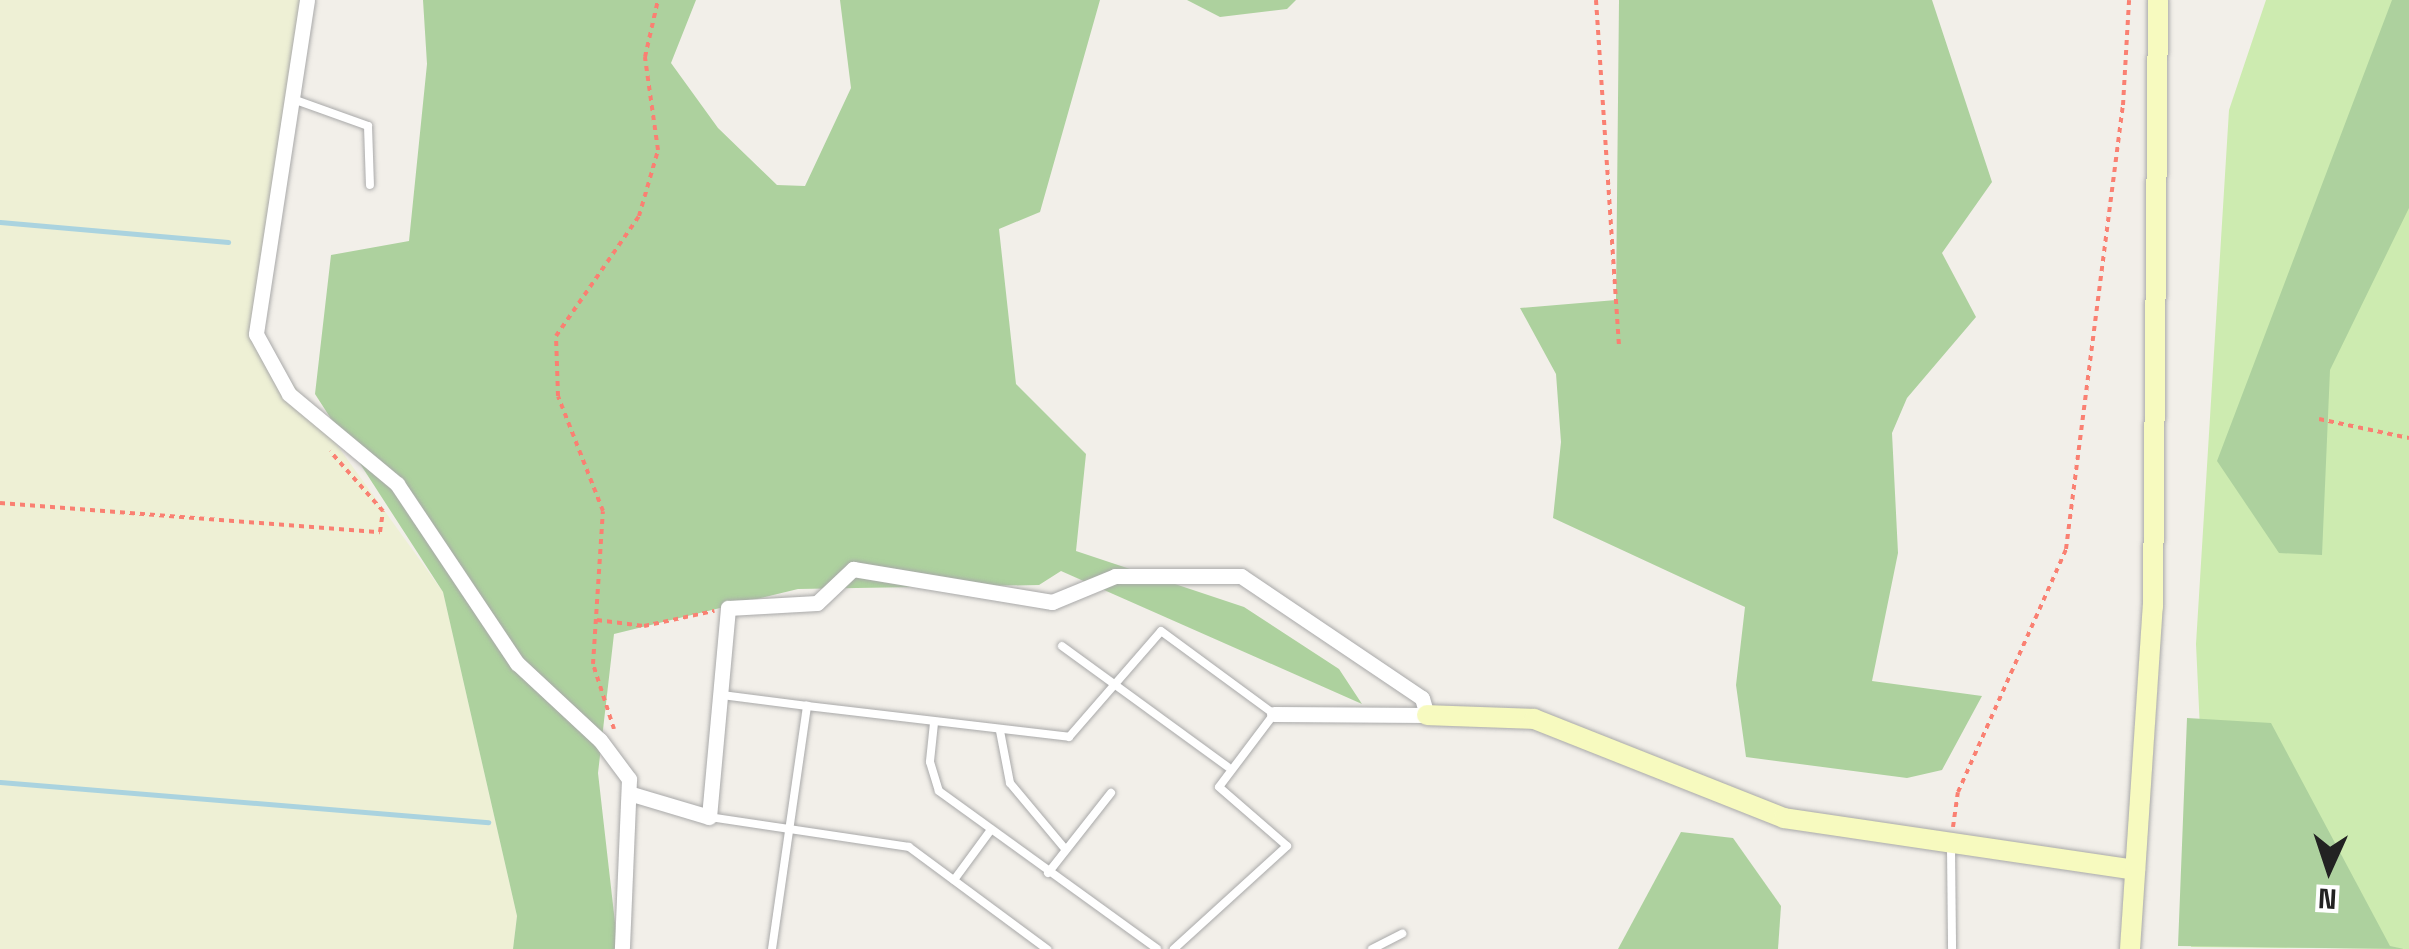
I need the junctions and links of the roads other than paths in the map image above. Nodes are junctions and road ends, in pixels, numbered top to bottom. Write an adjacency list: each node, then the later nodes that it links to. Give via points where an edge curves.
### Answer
1 (307, 0): 3 (street)
2 (2158, 0): 21 (street, via 2153,607)
3 (290, 98): 4 (lane, via 368,126); 15 (street, via 256,302 265,358 289,394 396,484 495,635 600,740)
4 (370, 185)
5 (1062, 646): 6 (lane)
6 (1117, 686): 9 (lane, via 1161,631); 12 (lane, via 1069,737); 13 (lane)
7 (722, 695): 8 (lane); 10 (street, via 728,608 816,603 853,569 1052,602 1115,576 1241,576 1422,698); 16 (street)
8 (807, 706): 11 (lane); 17 (lane)
9 (1274, 714): 10 (street); 13 (lane)
10 (1427, 714): 19 (street, via 1534,719 1750,808)
11 (934, 724): 12 (lane); 18 (lane, via 930,762 939,792)
12 (1000, 731): 20 (lane, via 1010,782)
13 (1228, 766): 29 (lane, via 1222,792 1287,846)
14 (1111, 793): 20 (lane)
15 (632, 794): 16 (street); 25 (street)
16 (709, 816): 17 (lane)
17 (789, 828): 23 (lane, via 909,847); 26 (lane)
18 (990, 831): 22 (lane); 23 (lane)
19 (1950, 847): 21 (street); 31 (lane)
20 (1066, 850): 22 (lane)
21 (2136, 870): 32 (street)
22 (1048, 872): 28 (lane)
23 (954, 880): 27 (lane)
24 (1402, 934): 30 (lane)
25 (622, 949)
26 (772, 949)
27 (1048, 949)
28 (1157, 949)
29 (1174, 949)
30 (1372, 949)
31 (1952, 949)
32 (2130, 949)

